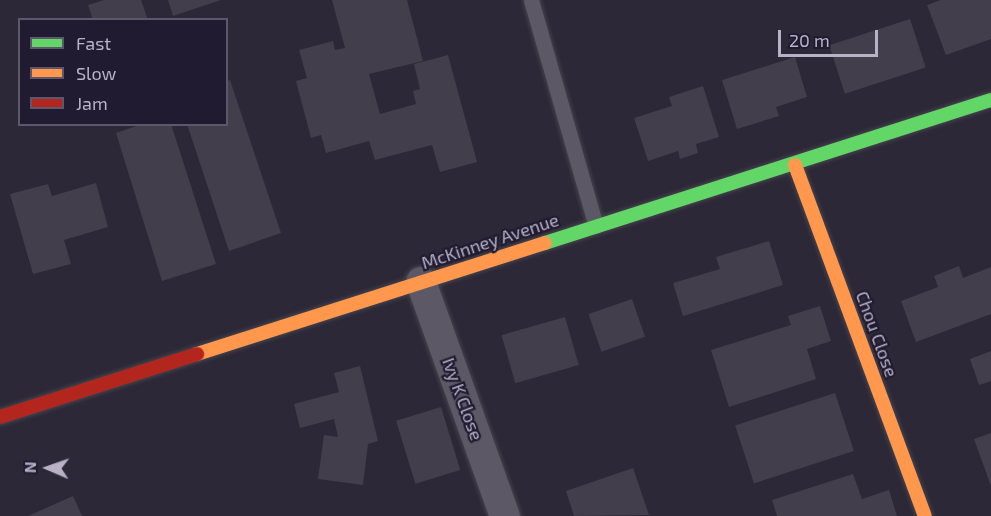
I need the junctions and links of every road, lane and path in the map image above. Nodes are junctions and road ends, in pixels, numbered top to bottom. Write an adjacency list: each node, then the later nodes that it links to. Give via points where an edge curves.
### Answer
1 (531, 0): 4 (lane)
2 (991, 100): 3 (street, McKinney Avenue)
3 (795, 165): 4 (street, McKinney Avenue); 8 (street, Chou Close)
4 (596, 226): 5 (street, McKinney Avenue)
5 (422, 282): 6 (street, McKinney Avenue); 7 (street, Ivy K Close)
6 (0, 417)
7 (505, 516)
8 (925, 516)

